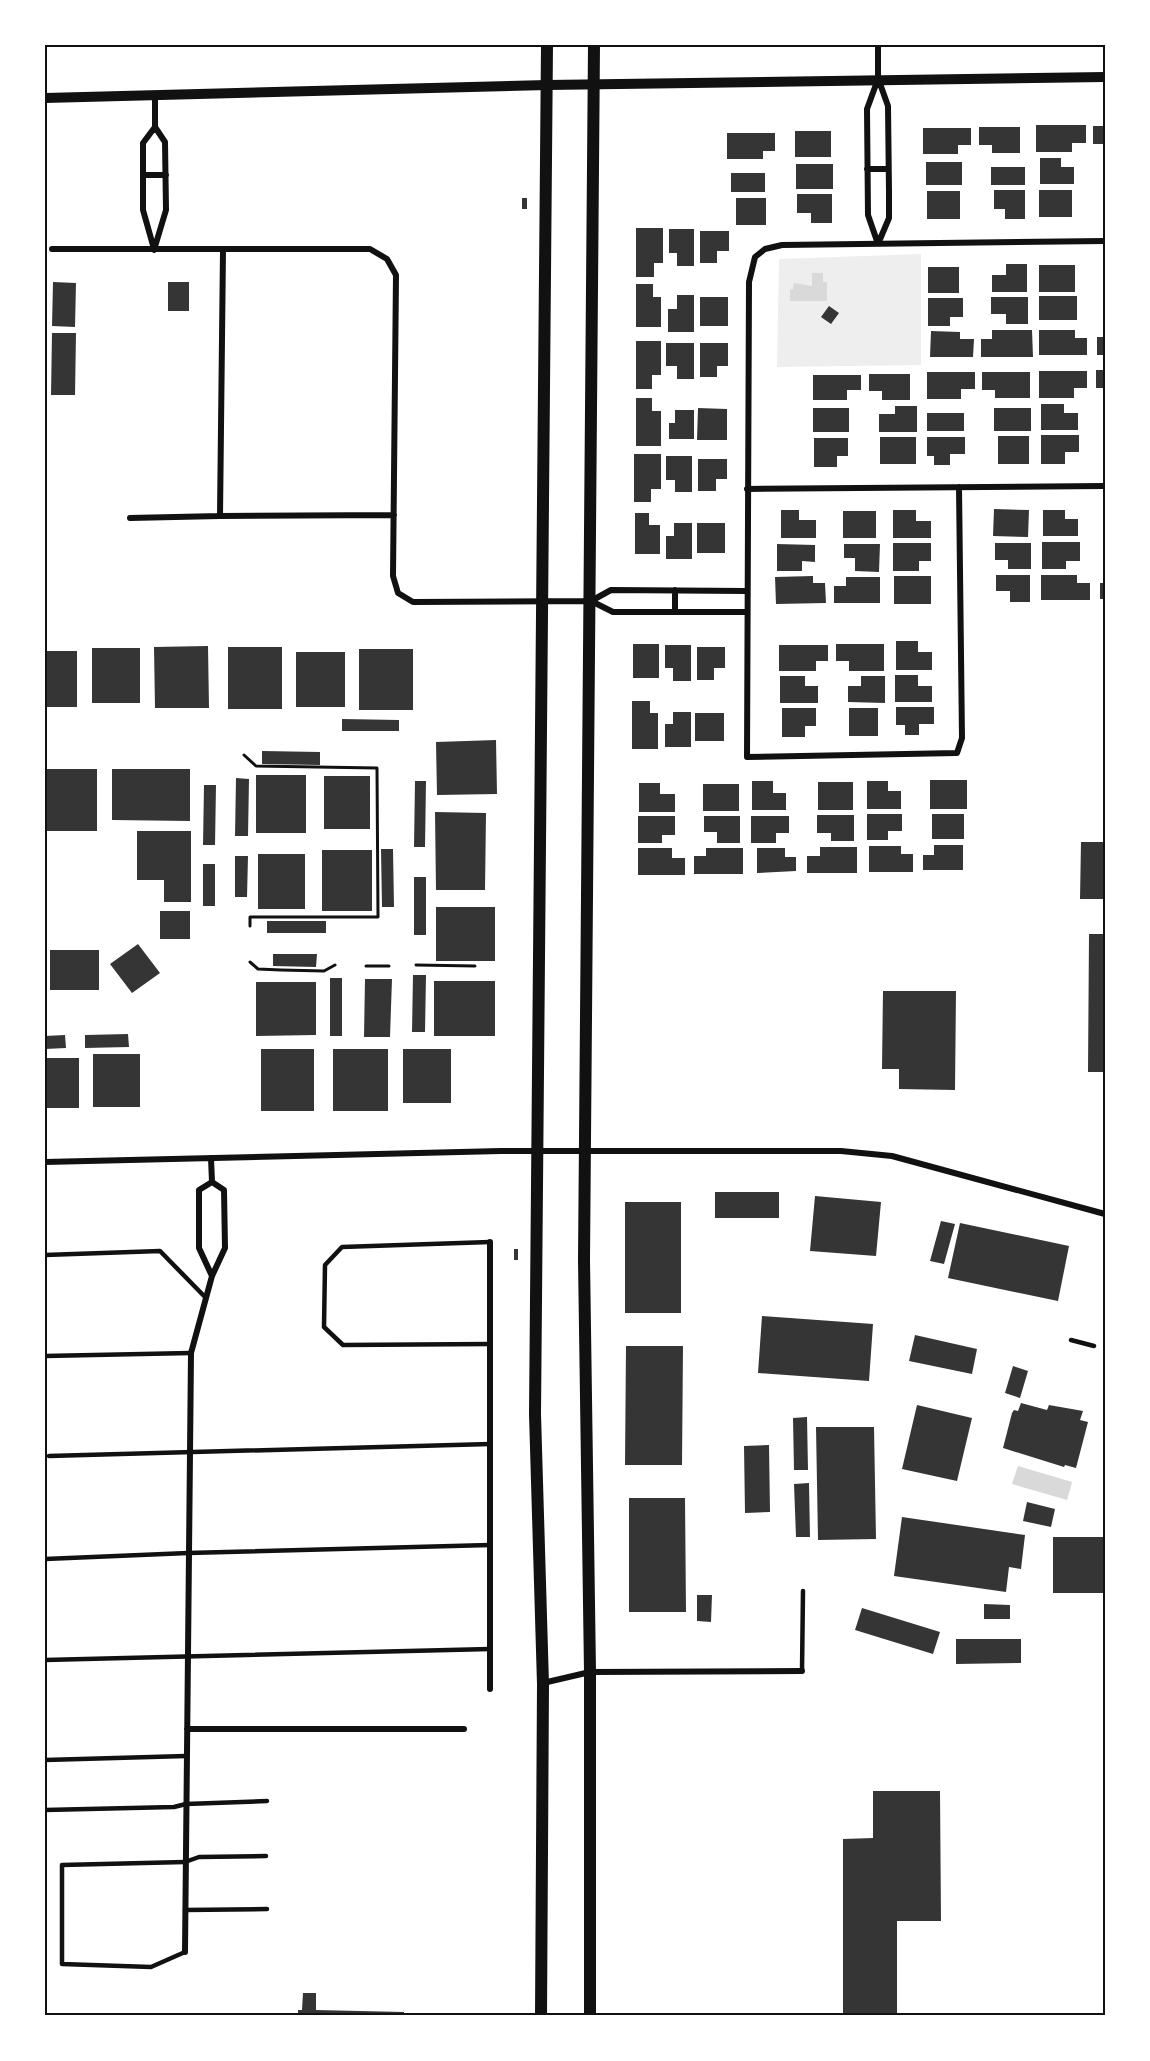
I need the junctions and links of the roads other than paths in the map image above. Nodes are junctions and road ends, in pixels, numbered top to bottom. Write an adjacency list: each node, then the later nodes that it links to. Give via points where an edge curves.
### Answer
1 (547, 45): 6 (main road)
2 (594, 45): 7 (main road)
3 (878, 45): 5 (street)
4 (1105, 77): 5 (street)
5 (878, 78): 7 (street); 11 (street, via 888,106); 12 (street, via 867,109)
6 (546, 85): 7 (street); 8 (street); 28 (main road)
7 (594, 85): 29 (main road)
8 (155, 95): 9 (street); 10 (street)
9 (45, 98)
10 (155, 127): 13 (street, via 143,143); 14 (street, via 165,142)
11 (888, 169): 12 (street); 16 (street, via 889,218)
12 (867, 170): 16 (street, via 868,215)
13 (144, 175): 14 (street); 18 (street, via 143,210)
14 (166, 175): 18 (street, via 166,210)
15 (1105, 241): 16 (street)
16 (878, 244): 22 (street, via 782,245 765,249 755,257 749,282)
17 (52, 249): 18 (street)
18 (154, 250): 19 (street)
19 (223, 250): 23 (street, via 370,249 387,259 396,275); 24 (street)
20 (1105, 486): 21 (street)
21 (959, 487): 22 (street); 31 (street, via 962,738 957,753 747,758)
22 (747, 489): 27 (street)
23 (393, 515): 24 (street); 28 (street, via 393,576 398,593 413,602)
24 (220, 516): 25 (street)
25 (130, 518)
26 (675, 590): 27 (street); 29 (street, via 611,590); 30 (street)
27 (746, 591): 31 (street)
28 (542, 600): 29 (street); 32 (main road)
29 (591, 601): 30 (street, via 613,612); 33 (main road)
30 (675, 612): 31 (street)
31 (746, 612)
32 (537, 1151): 33 (street); 34 (street); 59 (main road, via 536,1414)
33 (585, 1151): 37 (street, via 842,1151 892,1156); 57 (main road)
34 (211, 1158): 35 (street); 36 (street)
35 (45, 1162)
36 (212, 1182): 40 (street, via 224,1190 225,1248); 40 (street, via 199,1190 199,1248)
37 (1105, 1214)
38 (490, 1242): 43 (street); 43 (lane, via 342,1247 325,1265 324,1328 343,1345)
39 (45, 1255): 41 (lane, via 160,1251)
40 (212, 1276): 41 (street)
41 (206, 1298): 45 (street)
42 (1071, 1340): 44 (lane)
43 (490, 1344): 47 (street)
44 (1094, 1346)
45 (191, 1353): 46 (lane); 48 (street)
46 (45, 1356)
47 (490, 1444): 48 (lane); 50 (street)
48 (189, 1453): 49 (lane); 51 (street)
49 (49, 1456)
50 (490, 1545): 51 (lane); 54 (street)
51 (188, 1553): 52 (lane); 55 (street)
52 (45, 1559)
53 (803, 1591): 58 (lane)
54 (490, 1649): 55 (lane); 60 (street)
55 (187, 1655): 56 (lane); 61 (street)
56 (45, 1660)
57 (590, 1671): 58 (street); 59 (street); 74 (main road)
58 (802, 1671)
59 (543, 1684): 73 (main road)
60 (490, 1689)
61 (187, 1729): 62 (street); 63 (street)
62 (464, 1729)
63 (186, 1756): 64 (lane); 66 (street)
64 (45, 1760)
65 (267, 1801): 66 (lane)
66 (186, 1804): 67 (lane); 69 (street)
67 (45, 1810)
68 (266, 1856): 69 (lane, via 199,1857)
69 (185, 1862): 71 (street); 72 (lane, via 62,1865 62,1964 151,1967)
70 (267, 1909): 71 (lane)
71 (185, 1910): 72 (street)
72 (185, 1952)
73 (541, 2016)
74 (590, 2016)

